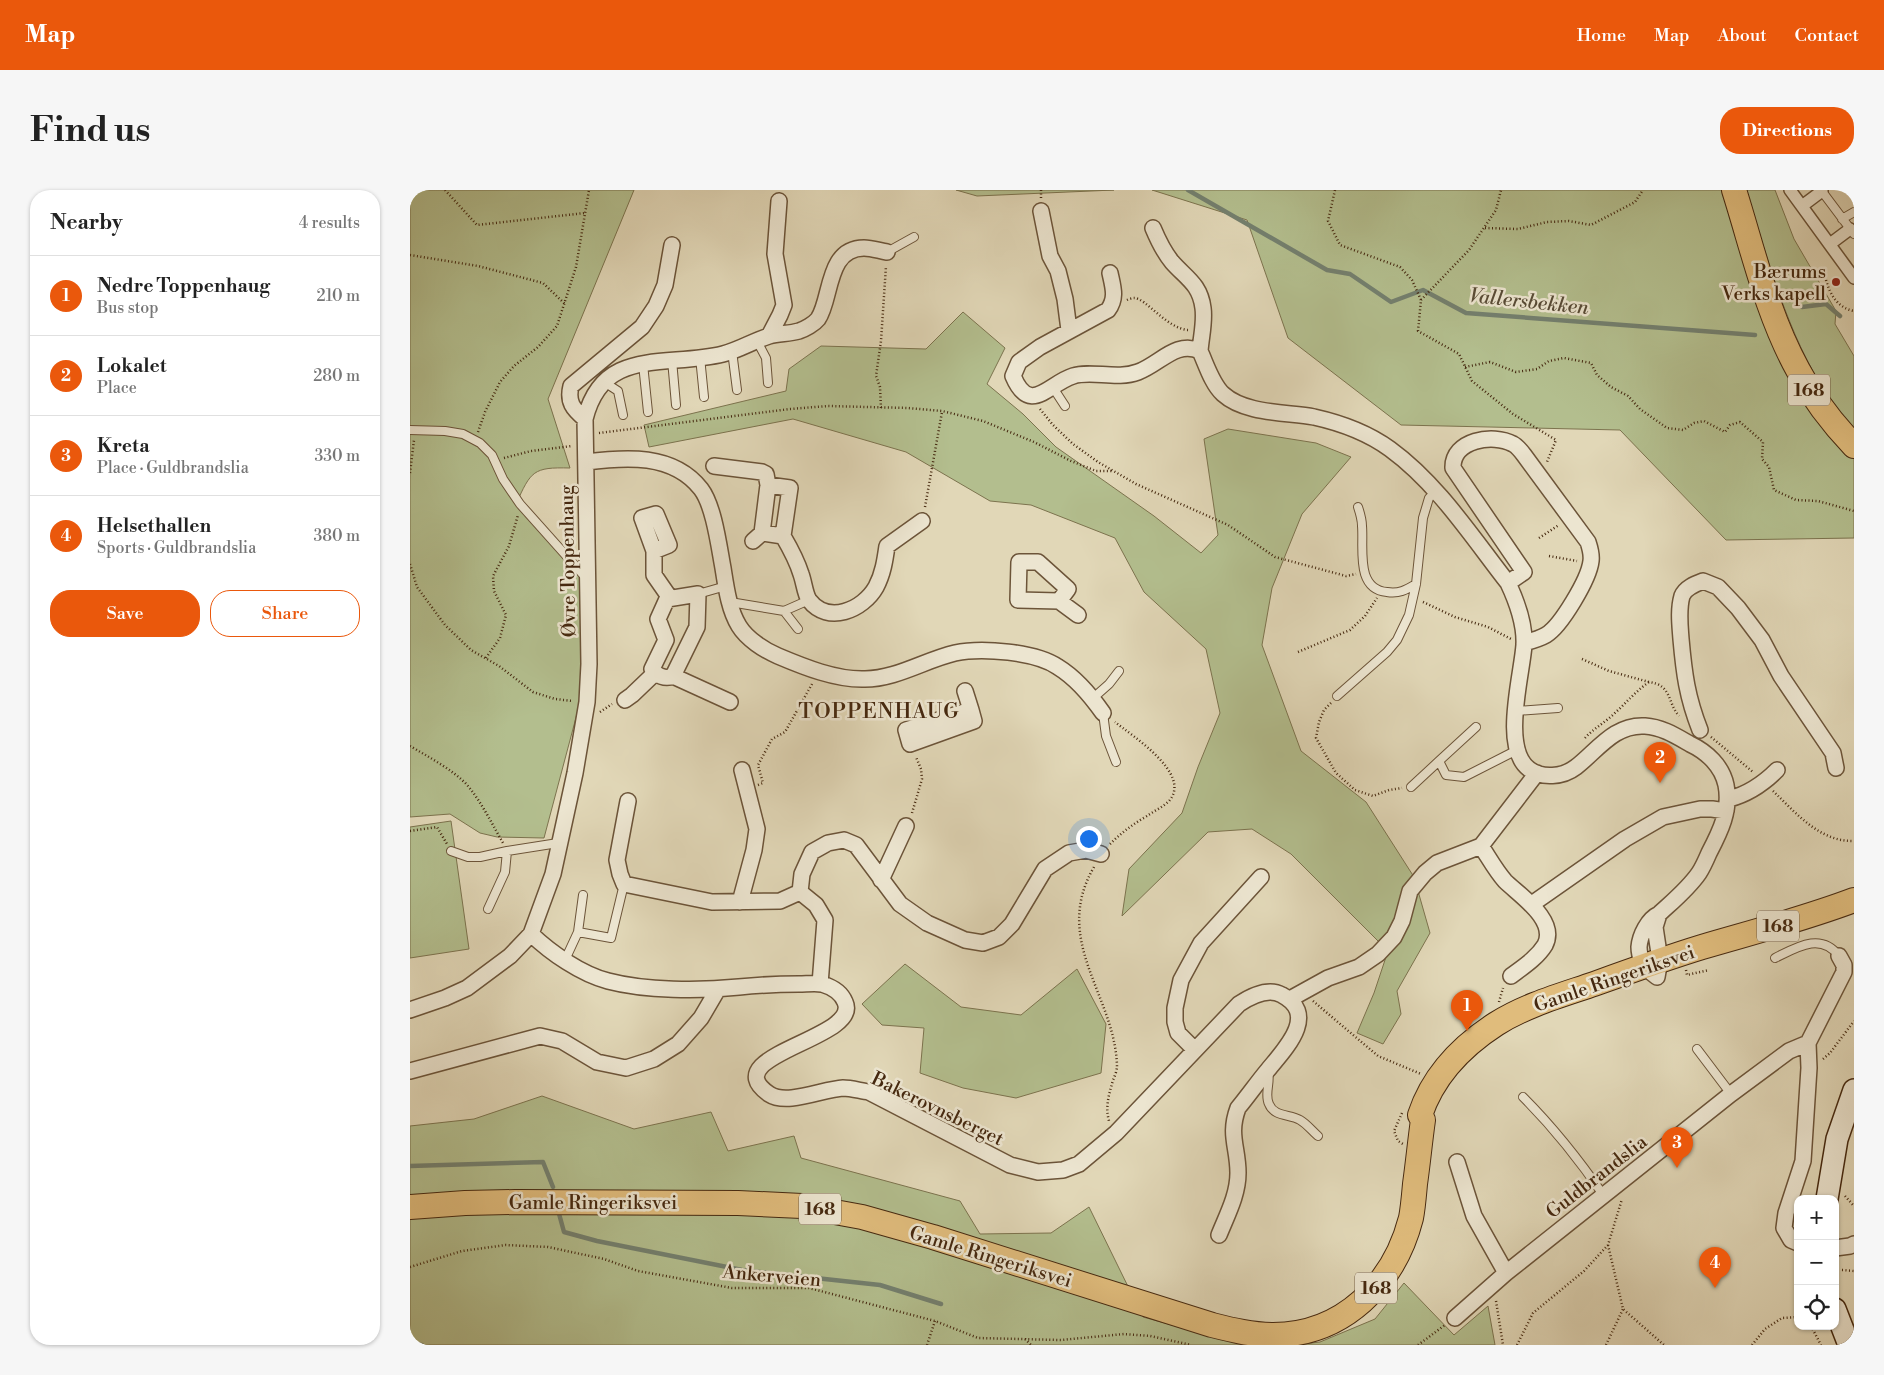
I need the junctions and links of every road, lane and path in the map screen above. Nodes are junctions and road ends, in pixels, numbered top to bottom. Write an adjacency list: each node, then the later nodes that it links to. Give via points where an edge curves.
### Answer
1 (445, 190): 14 (path, via 477,225)
2 (589, 190): 14 (path)
3 (1041, 190): 11 (path)
4 (1335, 190): 28 (path, via 1328,221 1340,244 1400,267 1412,280)
5 (1501, 190): 17 (path, via 1496,210)
6 (1643, 190): 17 (path, via 1635,202 1591,225 1569,221 1518,229)
7 (1734, 190): 56 (main road, 168, via 1790,354 1816,400)
8 (1790, 190): 12 (street)
9 (1825, 192): 12 (street); 15 (lane)
10 (779, 201): 33 (street, via 775,254 784,305)
11 (1041, 205): 31 (street, via 1050,256 1058,271 1065,299)
12 (1802, 206): 20 (street)
13 (1854, 212): 15 (lane)
14 (584, 213): 29 (path, via 576,267)
15 (1842, 219): 18 (lane)
16 (1153, 228): 35 (street, via 1172,263 1197,287 1203,308)
17 (1485, 228): 28 (path, via 1469,250)
18 (1852, 231): 20 (street)
19 (914, 237): 22 (lane)
20 (1830, 244): 25 (street)
21 (672, 245): 52 (street, via 665,285 642,327 571,386 568,396 572,409)
22 (887, 252): 33 (street, Øvre Toppenhaug, via 863,248 850,252 840,260 831,277 818,320 800,331); 48 (path, via 876,376)
23 (410, 255): 29 (path, via 478,266 543,283)
24 (1110, 273): 31 (street, via 1114,294 1108,310)
25 (1854, 278)
26 (1826, 280): 30 (path, via 1835,300)
27 (1135, 298): 32 (path, via 1181,330)
28 (1421, 300): 39 (path, via 1418,331 1459,354)
29 (565, 304): 55 (path, via 557,326 500,382 478,432)
30 (1854, 311)
31 (1069, 330): 44 (street, via 1019,362 1013,376 1018,387)
32 (1192, 331)
33 (763, 339): 34 (street, Øvre Toppenhaug); 41 (lane)
34 (732, 351): 36 (street, Øvre Toppenhaug); 43 (lane)
35 (1200, 351): 42 (street, via 1181,348 1138,372 1121,376 1075,375); 64 (street, via 1222,393 1237,404 1351,427 1391,450)
36 (700, 357): 37 (street, Øvre Toppenhaug); 45 (lane)
37 (672, 360): 38 (street, Øvre Toppenhaug); 46 (lane)
38 (643, 364): 40 (street, Øvre Toppenhaug, via 627,366); 50 (lane)
39 (1466, 367): 62 (path, via 1472,381 1513,414 1556,440); 67 (path, via 1490,362 1516,372 1537,369 1549,361 1564,358 1591,363 1597,375 1611,387 1628,396 1667,428 1683,430 1694,423 1704,422 1725,432 1730,425 1740,422 1762,442 1762,459 1769,467 1774,490 1796,500 1818,501)
40 (604, 382): 51 (lane, via 618,391); 52 (street, Øvre Toppenhaug, via 595,392)
41 (768, 383)
42 (1052, 386): 44 (street); 47 (lane)
43 (738, 390)
44 (1033, 397): 60 (path, via 1053,425 1073,444)
45 (704, 398)
46 (676, 405)
47 (1065, 406)
48 (881, 408): 49 (path); 54 (path, via 828,406 790,409)
49 (942, 411): 60 (path, via 983,421 1096,472); 69 (path)
50 (648, 412)
51 (622, 415)
52 (584, 419): 54 (street, Øvre Toppenhaug)
53 (413, 431): 55 (lane, via 463,434); 61 (path)
54 (585, 440): 57 (path, via 504,458); 58 (street, Øvre Toppenhaug)
55 (480, 443): 57 (lane)
56 (1854, 446)
57 (492, 456): 65 (lane)
58 (586, 462): 77 (street, Øvre Toppenhaug); 80 (street, via 619,458 646,460 670,465 688,476 701,490 712,514)
59 (714, 466): 63 (street, via 762,472 766,474)
60 (1113, 471): 76 (path, via 1228,525 1276,557 1346,576)
61 (410, 474)
62 (1541, 477): 68 (street); 78 (street, via 1514,444 1491,438 1475,441 1457,453 1453,460 1453,468 1524,572)
63 (768, 485): 70 (street, via 790,488); 70 (street, via 757,537)
64 (1436, 491): 78 (street); 79 (lane, via 1423,518)
65 (520, 504): 77 (lane); 93 (path, via 510,546 493,576 494,591 506,615 500,638)
66 (1358, 507): 76 (lane, via 1362,521)
67 (1854, 511)
68 (1570, 518): 71 (path); 74 (street, via 1588,542)
69 (922, 521): 85 (street, via 887,546 875,589 850,610 837,615 823,611)
70 (783, 536): 85 (street, via 801,573)
71 (1539, 538)
72 (654, 551): 84 (street, via 654,575)
73 (1549, 556): 74 (path)
74 (1591, 563): 91 (street, via 1577,596 1558,624 1546,635)
75 (410, 564): 93 (path, via 417,587 445,625 471,650)
76 (1364, 573): 81 (lane, via 1370,586)
77 (588, 581): 104 (street, Øvre Toppenhaug)
78 (1508, 583): 91 (street, via 1520,614)
79 (1416, 584): 81 (lane, via 1403,592); 83 (lane)
80 (726, 586): 82 (lane); 87 (street)
81 (1382, 592): 92 (path, via 1350,630)
82 (698, 594): 84 (street); 98 (street, via 697,627)
83 (1412, 596): 91 (path, via 1455,617 1488,627 1515,641); 101 (lane, via 1409,615 1397,640)
84 (670, 598): 97 (street, via 658,619 666,640 652,669)
85 (809, 600): 88 (lane)
86 (1059, 601): 89 (street)
87 (730, 602): 88 (lane); 95 (street, via 740,628 759,645)
88 (784, 611): 90 (lane)
89 (1078, 615)
90 (798, 629)
91 (1519, 639): 107 (street)
92 (1298, 652)
93 (486, 658): 104 (path, via 533,692 555,699)
94 (1582, 659): 99 (path)
95 (820, 671): 102 (street, via 865,680 956,653 1001,651 1046,660 1058,666); 122 (path, via 785,732 772,739 758,765 763,783)
96 (1119, 671): 102 (lane)
97 (655, 672): 98 (street, via 667,678); 103 (street)
98 (672, 676): 105 (street)
99 (1649, 682)
100 (965, 691): 112 (street, via 974,721)
101 (1337, 696): 121 (path, via 1324,710 1316,738 1336,773 1355,790 1373,796)
102 (1092, 699): 108 (street)
103 (625, 700): 109 (path, via 620,699)
104 (587, 702): 109 (street, Øvre Toppenhaug)
105 (730, 702)
106 (1558, 708): 107 (lane)
107 (1516, 711): 114 (street)
108 (1103, 713): 116 (lane, via 1106,736); 131 (path, via 1155,753 1168,769 1174,791 1170,800 1128,828)
109 (584, 722): 127 (street, Øvre Toppenhaug)
110 (1476, 727): 115 (lane)
111 (1700, 730): 117 (street, via 1685,684 1679,617 1682,595 1703,581 1718,586 1762,640 1833,753)
112 (910, 744): 125 (path, via 922,779)
113 (410, 746): 130 (path, via 467,785)
114 (1517, 750): 115 (lane, via 1464,777 1446,775); 120 (street, via 1521,761)
115 (1439, 761): 121 (lane)
116 (1116, 762)
117 (1836, 768)
118 (742, 770): 122 (street)
119 (1777, 770): 124 (street)
120 (1537, 773): 124 (street, via 1561,775 1575,768 1602,742 1619,731 1645,726 1667,732 1706,754 1720,768 1726,783); 128 (street)
121 (1411, 787)
122 (748, 788): 138 (street, via 757,829)
123 (628, 801): 134 (street, via 617,860)
124 (1727, 805): 139 (street, via 1663,817 1625,839); 147 (street, via 1721,831 1699,873 1659,914 1655,927)
125 (906, 826): 133 (street)
126 (410, 831): 129 (path, via 437,827)
127 (558, 844): 130 (lane); 143 (street, Øvre Toppenhaug, via 553,874)
128 (1481, 846): 139 (street, via 1505,880); 151 (street, via 1438,863 1425,873 1410,891 1394,937 1378,954 1359,967 1328,978)
129 (451, 851): 130 (lane, via 480,857)
130 (507, 851): 141 (lane, via 505,872)
131 (1101, 854): 133 (street, via 1086,850 1069,853 1045,869 1012,924 998,937 983,943 966,940 927,923 900,904); 164 (path, via 1082,897 1079,923 1081,948 1115,1045 1117,1068 1106,1110)
132 (1261, 877): 156 (street, via 1201,943 1181,980 1174,1008 1175,1022 1178,1033)
133 (881, 880): 135 (street, via 856,845 844,840 828,843 812,852 802,874)
134 (624, 884): 138 (street, via 712,902); 142 (lane, via 611,938)
135 (800, 892): 138 (street, via 780,901); 149 (street, via 816,905 824,920)
136 (583, 895): 142 (lane)
137 (1854, 900): 147 (main road, Gamle Ringeriksvei / 168)
138 (740, 902)
139 (1532, 904): 148 (street, via 1544,922 1546,944)
140 (1854, 908): 147 (main road, Gamle Ringeriksvei / 168)
141 (488, 909)
142 (578, 932): 146 (lane)
143 (531, 934): 146 (street, Bakerovnsberget); 152 (street, Øvre Toppenhaug, via 510,956 467,988)
144 (1839, 956): 145 (lane, via 1830,946 1820,942); 154 (street, via 1844,972)
145 (1776, 958)
146 (565, 960): 150 (street, Bakerovnsberget, via 607,981 643,987)
147 (1654, 968): 172 (main road, Gamle Ringeriksvei / 168, via 1490,1041 1450,1076 1428,1117 1423,1120 1411,1218 1391,1269 1356,1308 1323,1326 1291,1334 1256,1334 1212,1326 933,1237 862,1217 802,1206 465,1202)
148 (1511, 976)
149 (820, 984): 150 (street, Bakerovnsberget, via 768,984); 164 (street, Bakerovnsberget, via 835,989 847,1009 844,1016 823,1033 763,1064 757,1079 761,1087 775,1098 844,1088 869,1092 1010,1165 1038,1172 1062,1170 1079,1164)
150 (718, 989): 159 (street, via 701,1018 678,1044 654,1059 626,1068 598,1062 562,1040 540,1036)
151 (1296, 996): 156 (street, Bakerovnsberget, via 1267,992 1253,995 1239,1004); 158 (street, via 1296,1033); 160 (path, via 1378,1056)
152 (410, 1010)
153 (1854, 1021): 157 (path, via 1830,1053)
154 (1808, 1044): 157 (street); 162 (street, Guldbrandslia, via 1788,1051)
155 (1697, 1049): 162 (lane)
156 (1195, 1050): 164 (street, Bakerovnsberget)
157 (1809, 1068): 174 (street, via 1803,1161 1784,1228)
158 (1268, 1070): 165 (lane, via 1267,1097 1273,1110 1300,1120); 173 (street, via 1238,1108 1234,1119 1238,1172 1236,1194)
159 (410, 1071)
160 (1425, 1076)
161 (1854, 1090): 168 (main road, via 1832,1163)
162 (1731, 1094): 167 (street, Guldbrandslia)
163 (1523, 1097): 169 (lane, via 1553,1129)
164 (1116, 1133)
165 (1318, 1136)
166 (1457, 1162): 181 (street, via 1474,1216)
167 (1624, 1180): 169 (street, Guldbrandslia); 176 (path)
168 (1835, 1195)
169 (1604, 1196): 181 (street, Guldbrandslia)
170 (1839, 1199): 171 (path)
171 (1854, 1206)
172 (410, 1207)
173 (1219, 1235)
174 (1794, 1241)
175 (1854, 1244): 177 (street)
176 (1608, 1245): 183 (path); 196 (path, via 1584,1271 1533,1313)
177 (1839, 1247)
178 (410, 1267): 187 (path, Ankerveien, via 462,1251 506,1245 548,1248 604,1259 638,1271 732,1288 809,1288)
179 (1842, 1270): 180 (path)
180 (1854, 1271)
181 (1506, 1273): 182 (street, Guldbrandslia)
182 (1494, 1284): 185 (street, Guldbrandslia); 195 (path)
183 (1623, 1309): 197 (path); 198 (path)
184 (1794, 1317): 199 (path, via 1782,1318 1765,1329)
185 (1455, 1318): 194 (path)
186 (1839, 1319): 202 (main road)
187 (935, 1321): 190 (path, Ankerveien, via 978,1338); 191 (path)
188 (1812, 1330): 200 (path)
189 (1833, 1330): 201 (main road)
190 (1024, 1338): 192 (path); 193 (path, Ankerveien, via 1061,1340 1124,1334)
191 (927, 1345)
192 (1031, 1345)
193 (1191, 1345)
194 (1418, 1345)
195 (1503, 1345)
196 (1517, 1345)
197 (1606, 1345)
198 (1664, 1345)
199 (1752, 1345)
200 (1821, 1345)
201 (1837, 1345)
202 (1849, 1345)

